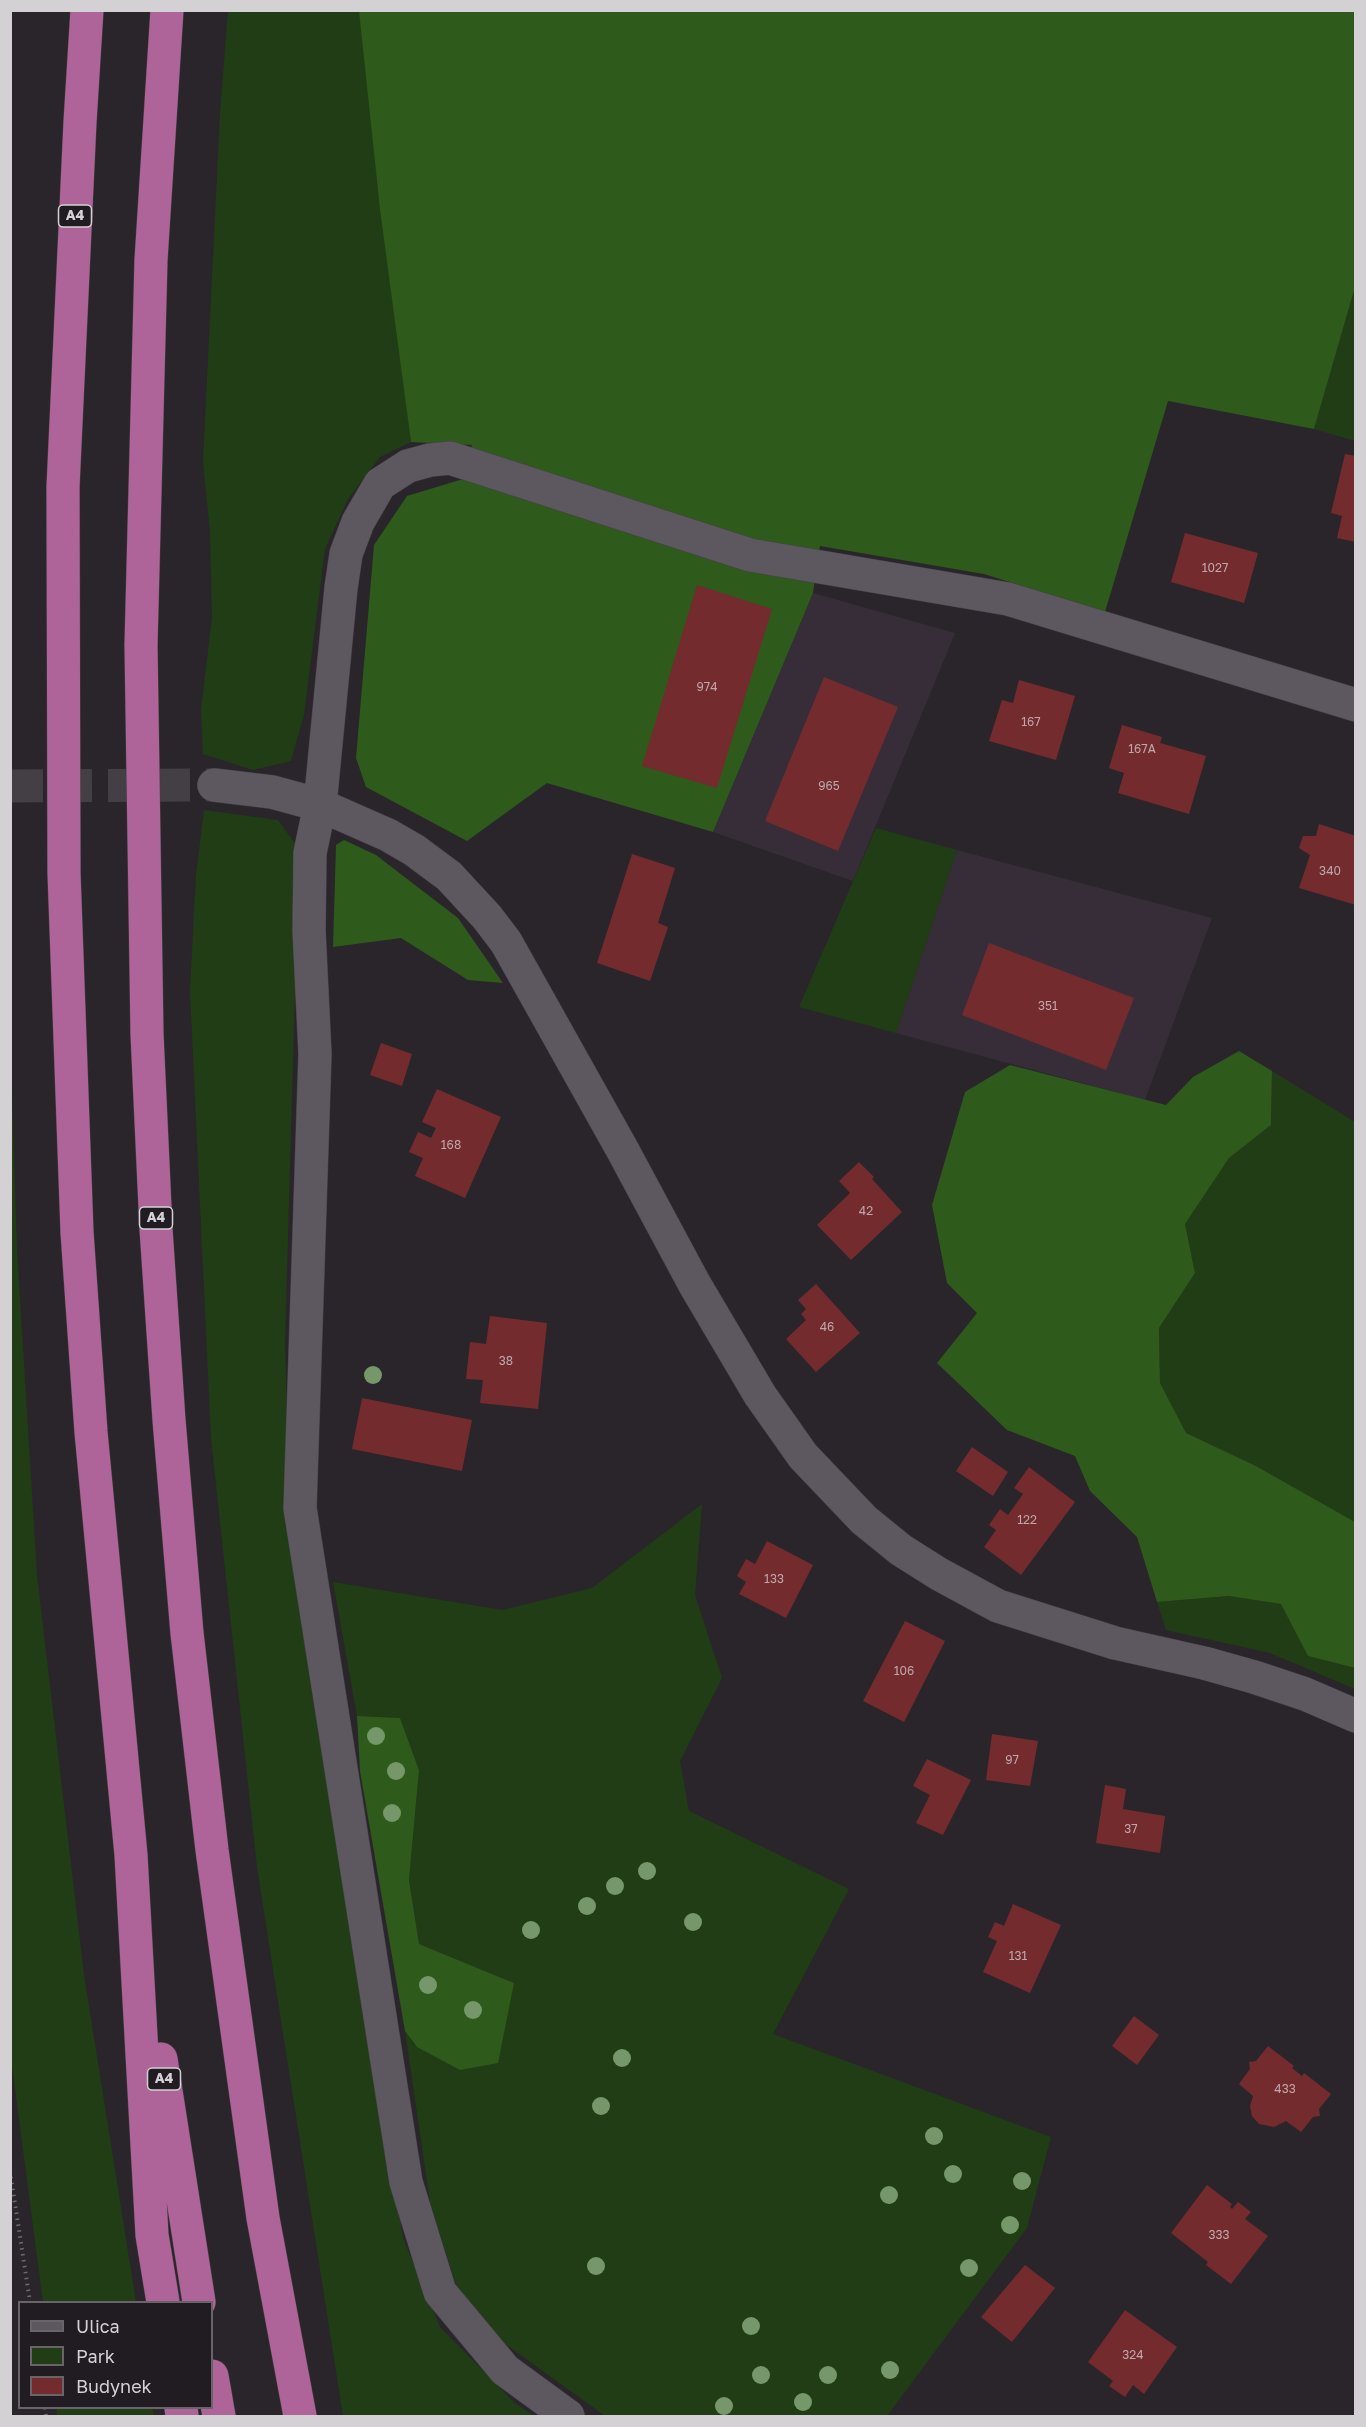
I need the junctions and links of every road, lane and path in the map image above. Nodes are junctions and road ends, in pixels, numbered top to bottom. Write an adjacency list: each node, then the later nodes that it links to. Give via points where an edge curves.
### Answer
1 (87, 10): 7 (highway, A4, via 63,487 64,873 77,1232 91,1432)
2 (167, 10): 14 (highway, A4, via 151,260 141,645 147,1035 156,1229 187,1634 212,1850 263,2218)
3 (1356, 705): 5 (street, via 1008,599 750,555 450,458 408,466 380,484 358,522 346,554)
4 (214, 784): 5 (street, via 272,792)
5 (320, 805): 6 (street, via 414,850 449,876 487,917 506,942 760,1395 803,1456 864,1520 901,1550 998,1606 1115,1642 1254,1677); 15 (street, via 310,853 315,1054 302,1520 406,2182 440,2292 505,2370)
6 (1356, 1716)
7 (131, 1855): 10 (highway, via 152,2235); 11 (highway, A4)
8 (10, 2171): 9 (path)
9 (30, 2301)
10 (163, 2301)
11 (199, 2301)
12 (213, 2382): 13 (highway)
13 (219, 2416)
14 (300, 2416)
15 (568, 2416)

